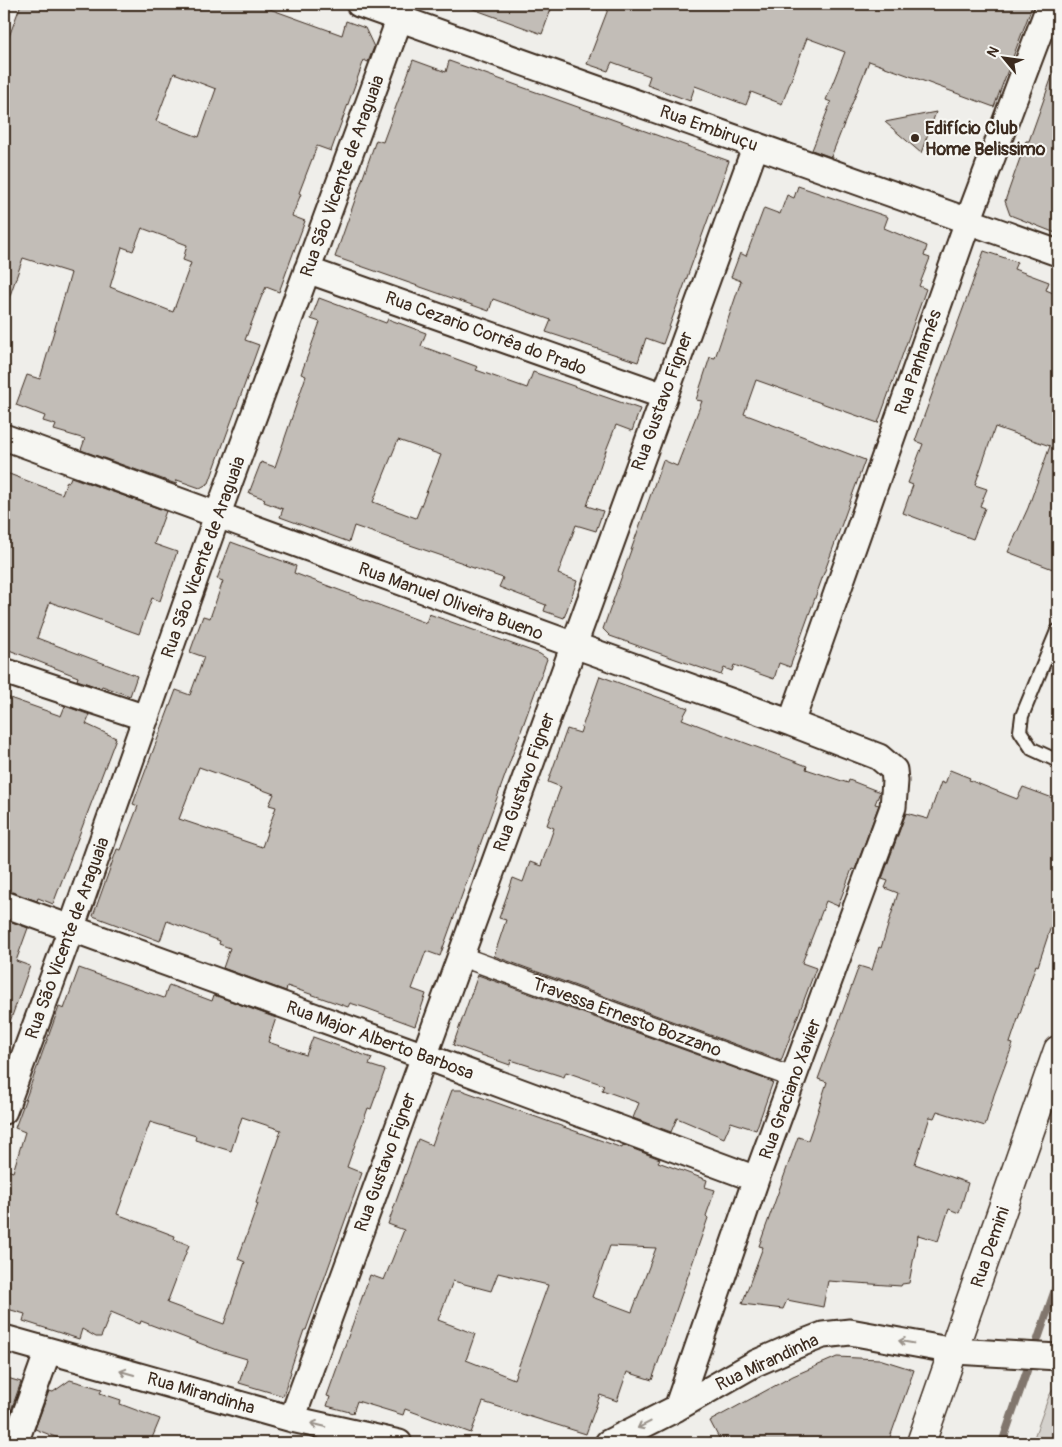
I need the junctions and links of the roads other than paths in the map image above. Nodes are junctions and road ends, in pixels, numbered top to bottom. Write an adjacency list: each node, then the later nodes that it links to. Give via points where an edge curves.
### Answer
1 (359, 4): 3 (street, Rua Embiruçu)
2 (1050, 4): 5 (street, Rua Panhamés)
3 (402, 11): 4 (street, Rua Embiruçu); 7 (street, Rua São Vicente de Araguaia)
4 (756, 145): 5 (street, Rua Embiruçu); 8 (street, Rua Gustavo Figner)
5 (968, 221): 6 (street, Rua Embiruçu); 15 (street, Rua Panhamés)
6 (1058, 253)
7 (308, 270): 8 (street, Rua Cezario Corrêa do Prado); 10 (street, Rua São Vicente de Araguaia)
8 (664, 396): 12 (street, Rua Gustavo Figner)
9 (4, 437): 10 (street, Rua Manuel Oliveira Bueno)
10 (217, 516): 12 (street, Rua Manuel Oliveira Bueno); 14 (street, Rua São Vicente de Araguaia)
11 (1057, 631): 16 (lane, via 1022,716 1020,731 1032,749)
12 (574, 646): 15 (street, Rua Manuel Oliveira Bueno); 20 (street, Rua Gustavo Figner)
13 (4, 671): 14 (street)
14 (146, 718): 19 (street, Rua São Vicente de Araguaia)
15 (791, 723): 17 (street, Rua Manuel Oliveira Bueno, via 879,757)
16 (1058, 760)
17 (894, 770): 23 (street, Rua Graciano Xavier, via 893,807)
18 (4, 904): 19 (street, Rua Major Alberto Barbosa)
19 (71, 928): 22 (street, Rua Major Alberto Barbosa); 24 (street, Rua São Vicente de Araguaia)
20 (460, 956): 22 (street, Rua Gustavo Figner); 23 (street, Travessa Ernesto Bozzano)
21 (1058, 1050): 27 (street, Rua Demini)
22 (424, 1056): 25 (street, Rua Major Alberto Barbosa); 31 (street, Rua Gustavo Figner)
23 (794, 1078): 25 (street, Rua Graciano Xavier)
24 (4, 1111)
25 (756, 1179): 30 (street, Rua Graciano Xavier)
26 (4, 1338): 28 (street, Rua Mirandinha)
27 (954, 1350): 29 (street, Rua Mirandinha); 30 (street, Rua Mirandinha, one-way to 30, via 850,1332 823,1335 756,1363); 35 (street, Rua Demini)
28 (48, 1351): 31 (street, Rua Mirandinha, one-way to 28); 32 (street)
29 (1055, 1357)
30 (677, 1408): 34 (street, Rua Mirandinha, one-way to 34)
31 (292, 1419): 33 (street, Rua Mirandinha, one-way to 31)
32 (15, 1443)
33 (399, 1443)
34 (608, 1443)
35 (921, 1443)

